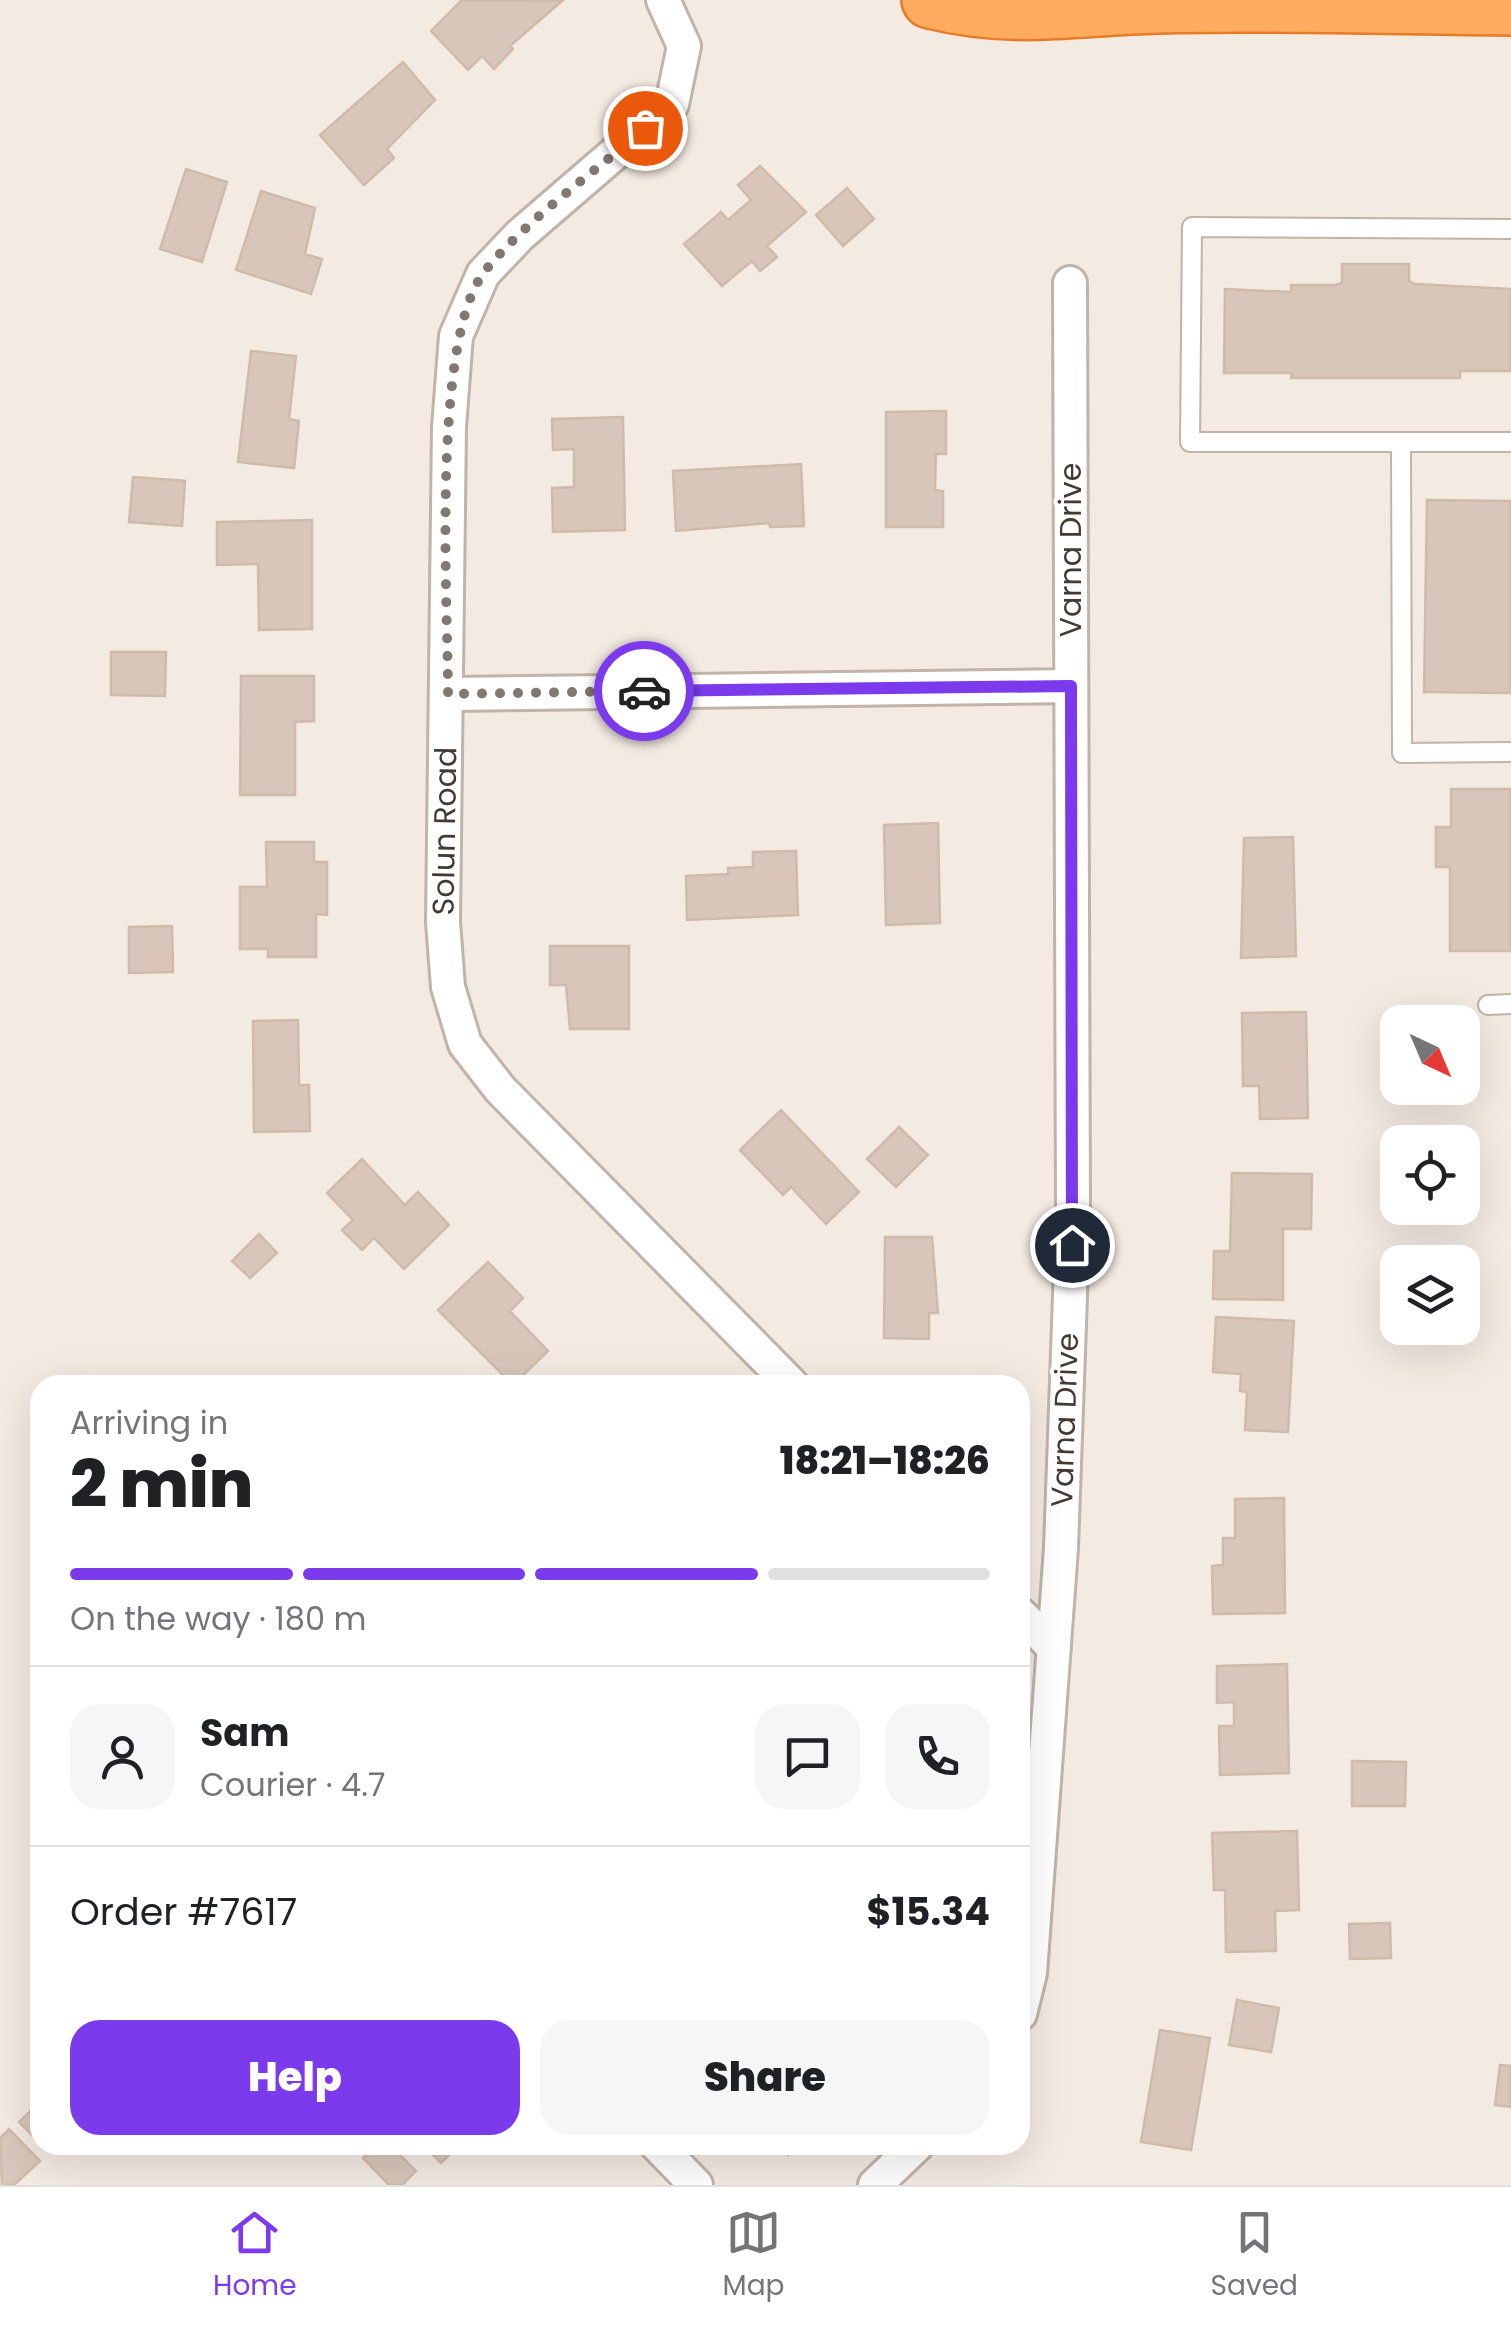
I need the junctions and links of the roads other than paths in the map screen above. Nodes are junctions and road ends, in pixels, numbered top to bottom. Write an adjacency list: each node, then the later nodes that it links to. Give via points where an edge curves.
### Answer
1 (663, 0): 9 (street, Solun Road, via 684,46 672,104 483,274 456,336)
2 (930, 0): 3 (highway, via 998,14 1156,5)
3 (1511, 7)
4 (1511, 229): 7 (lane, via 1192,227 1190,442)
5 (1070, 283): 8 (street, Varna Drive)
6 (1511, 442): 7 (lane)
7 (1401, 444): 10 (lane, via 1402,753)
8 (1071, 686): 9 (street); 15 (street, Varna Drive, via 1073,1212)
9 (448, 694): 13 (street, Solun Road, via 443,922 448,987 465,1044 539,1131)
10 (1511, 752)
11 (1511, 1004): 12 (lane)
12 (1488, 1005)
13 (782, 1375)
14 (1030, 1624): 15 (street)
15 (1054, 1648): 16 (street, Varna Drive)
16 (1030, 1974)
17 (667, 2155): 19 (street)
18 (906, 2155): 20 (street)
19 (696, 2185)
20 (875, 2185)

